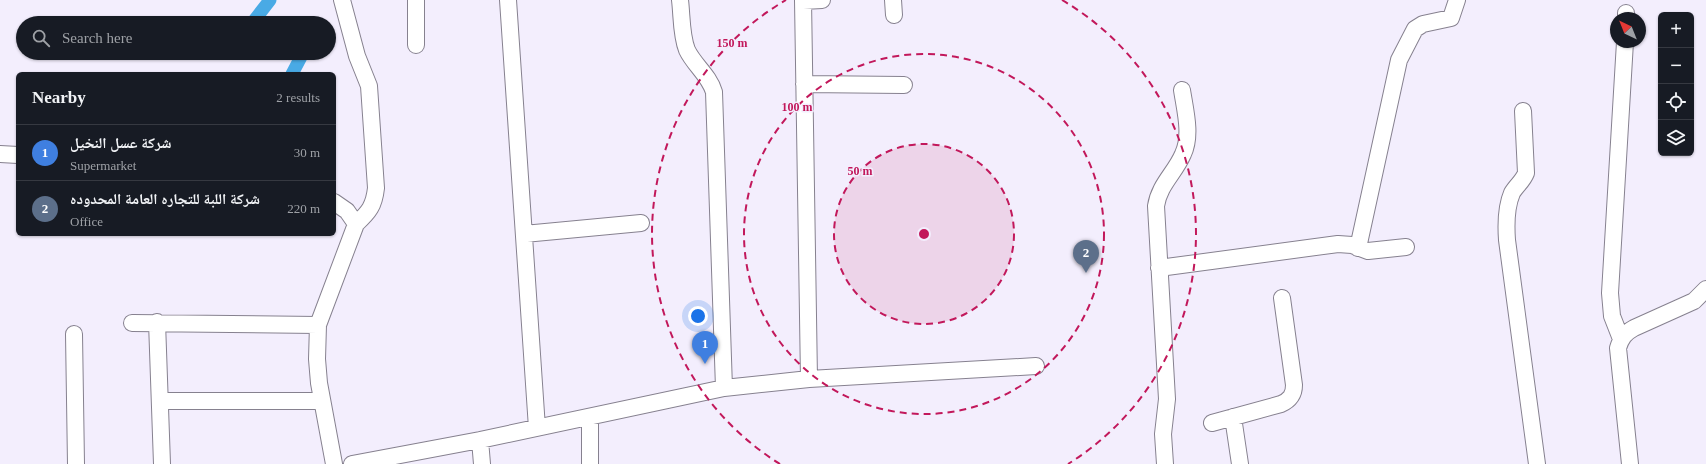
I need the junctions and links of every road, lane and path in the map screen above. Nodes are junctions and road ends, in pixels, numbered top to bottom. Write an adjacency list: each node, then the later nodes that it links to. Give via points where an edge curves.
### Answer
1 (342, 0): 18 (street, via 357,56 369,86 376,188 374,202 368,213)
2 (416, 0): 8 (street)
3 (508, 0): 19 (street)
4 (680, 0): 32 (street, via 684,42 714,92)
5 (803, 0): 6 (street); 10 (street)
6 (822, 0)
7 (1457, 0): 21 (street, via 1451,18 1423,24 1415,29 1399,60)
8 (416, 45)
9 (1624, 48): 29 (street, via 1610,293 1612,316)
10 (804, 84): 11 (street); 31 (street)
11 (904, 85)
12 (1182, 90): 22 (street, via 1187,145 1157,199)
13 (1523, 111): 49 (street, via 1526,172 1511,197 1507,240)
14 (0, 154): 15 (street)
15 (16, 156)
16 (336, 203): 18 (street, via 347,211)
17 (641, 223): 19 (street)
18 (356, 224): 27 (street)
19 (524, 234): 38 (street)
20 (1406, 246): 21 (street, via 1368,251)
21 (1358, 248): 22 (street, via 1338,244)
22 (1159, 268): 47 (street, via 1167,399 1163,434)
23 (1706, 289): 29 (street, via 1694,301 1626,332)
24 (1282, 298): 36 (street, via 1294,392 1287,402)
25 (157, 322): 26 (street); 27 (street); 33 (street)
26 (132, 323)
27 (318, 325): 34 (street, via 317,359)
28 (74, 334): 41 (street)
29 (1621, 339): 50 (street, via 1618,348)
30 (1036, 366): 31 (street)
31 (809, 378): 32 (street)
32 (724, 388): 35 (street)
33 (160, 401): 34 (street); 42 (street)
34 (322, 401): 43 (street)
35 (590, 417): 38 (street); 46 (street)
36 (1233, 417): 37 (street); 48 (street)
37 (1212, 423)
38 (537, 428): 39 (street)
39 (480, 440): 40 (street); 45 (street)
40 (373, 462): 44 (street)
41 (76, 464)
42 (162, 464)
43 (334, 464)
44 (352, 464)
45 (482, 464)
46 (590, 464)
47 (1165, 464)
48 (1240, 464)
49 (1536, 464)
50 (1630, 464)

